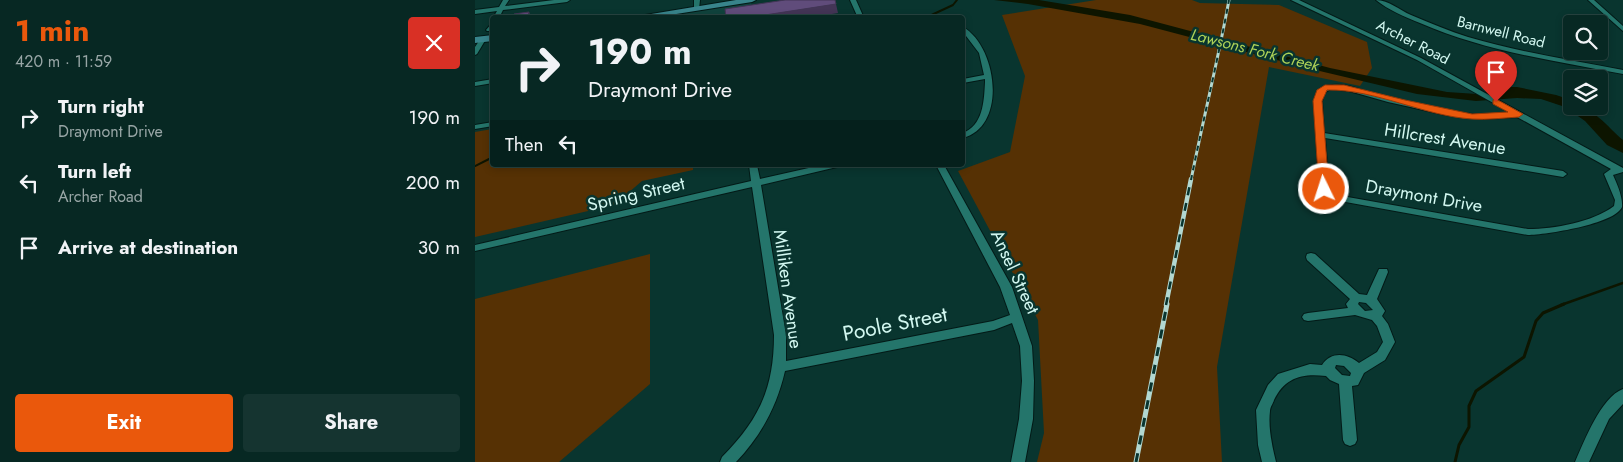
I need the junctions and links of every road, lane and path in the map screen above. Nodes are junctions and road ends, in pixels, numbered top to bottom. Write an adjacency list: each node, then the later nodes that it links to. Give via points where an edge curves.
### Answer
1 (506, 0): 9 (street)
2 (567, 0): 9 (street)
3 (752, 0): 8 (main road)
4 (853, 0): 13 (street)
5 (1294, 0): 23 (street, Archer Road, via 1392,45)
6 (1379, 0): 18 (street, Barnwell Road, via 1415,19 1457,35)
7 (1591, 0): 14 (street)
8 (697, 4): 12 (main road)
9 (501, 9): 10 (street); 11 (street)
10 (475, 12)
11 (498, 15)
12 (645, 15)
13 (860, 15)
14 (1623, 29)
15 (485, 37): 17 (street)
16 (966, 38): 19 (street, via 984,57)
17 (475, 53)
18 (1623, 72)
19 (988, 76): 20 (street); 26 (street, via 983,119 974,131)
20 (965, 81)
21 (490, 82): 22 (street)
22 (475, 84)
23 (1519, 114): 27 (street, Draymont Drive, via 1472,116 1331,86 1323,89 1319,96); 31 (street, Archer Road)
24 (490, 124): 25 (street)
25 (475, 127)
26 (965, 135)
27 (1322, 135): 31 (street, Draymont Drive, via 1323,186 1332,195 1528,232 1555,231 1615,210 1620,200 1608,174); 32 (street, Hillcrest Avenue)
28 (753, 167): 33 (street, Milliken Avenue)
29 (825, 167): 33 (street, Spring Street)
30 (941, 167): 41 (street, Ansel Street, via 1006,288)
31 (1620, 170)
32 (1563, 174)
33 (756, 183): 34 (street, Spring Street); 43 (street, Milliken Avenue, via 780,335)
34 (475, 248)
35 (1311, 257): 37 (street)
36 (1383, 272): 38 (street)
37 (1356, 298): 38 (street); 39 (street, via 1352,304)
38 (1371, 300): 40 (street, via 1379,311)
39 (1356, 311): 40 (street); 42 (street)
40 (1375, 316): 45 (street, via 1389,342 1381,356)
41 (1017, 317): 43 (street, Poole Street, via 994,325); 50 (street, Ansel Street, via 1026,346 1028,381)
42 (1309, 317)
43 (779, 367): 49 (street, Milliken Avenue, via 767,411 753,433)
44 (1329, 371): 45 (street, via 1328,366 1333,360 1343,360); 46 (street); 51 (street, via 1310,369 1282,378 1273,389 1263,410)
45 (1357, 371): 46 (street, via 1353,381)
46 (1345, 382): 48 (street)
47 (1623, 395): 52 (street, via 1604,415)
48 (1350, 440)
49 (727, 462)
50 (1018, 462)
51 (1269, 462)
52 (1582, 462)

